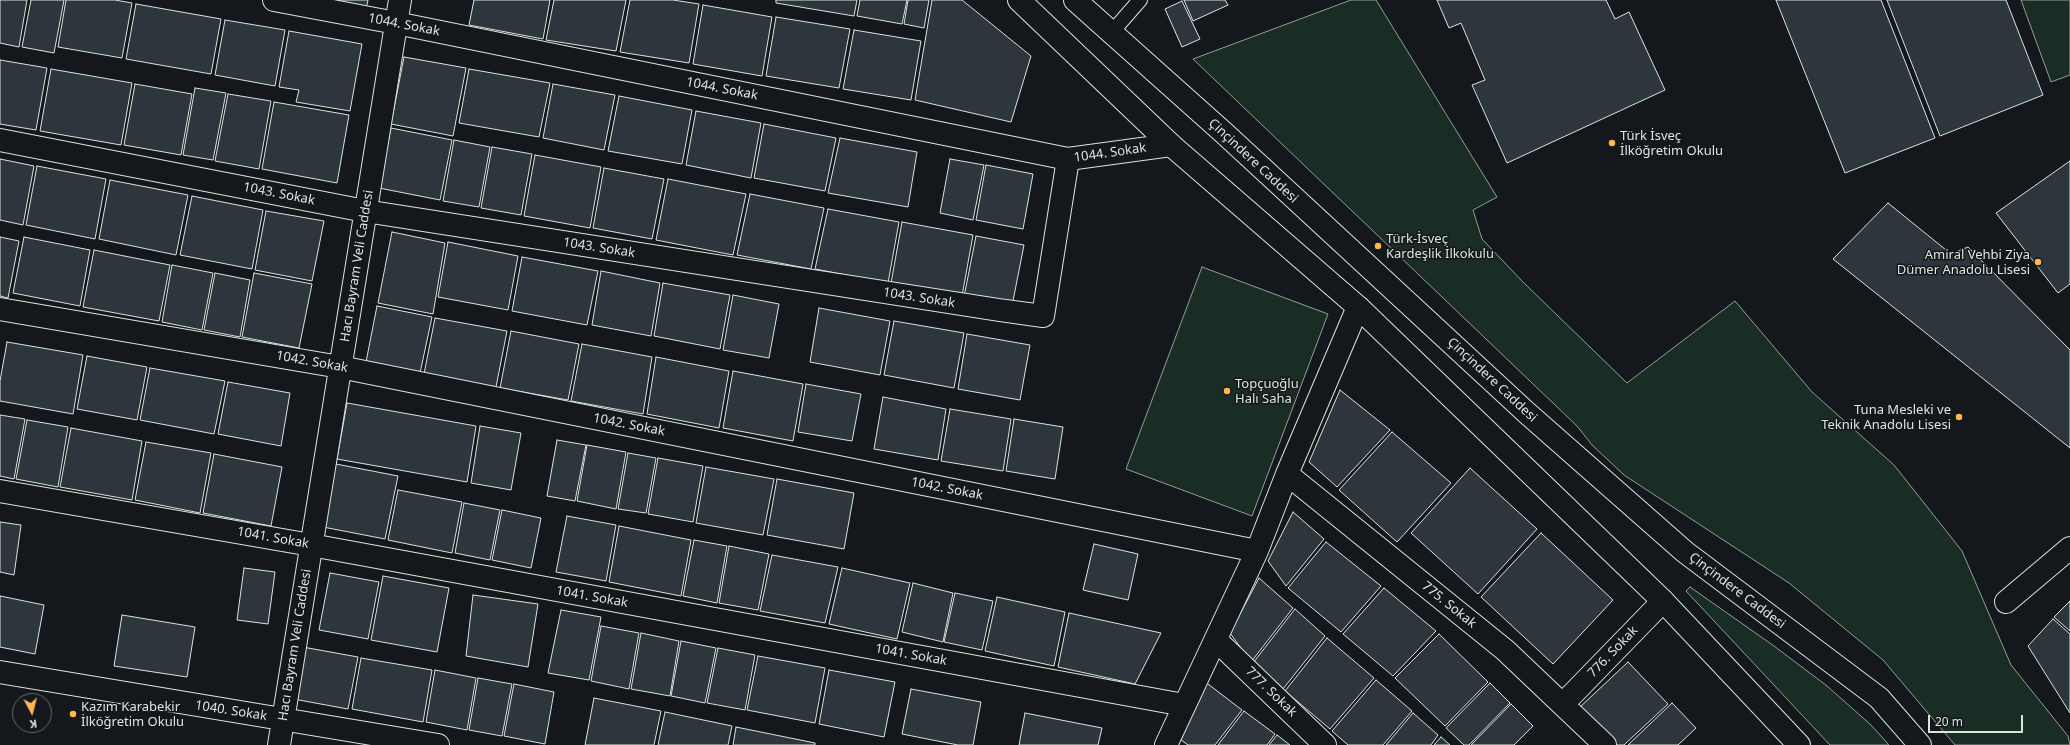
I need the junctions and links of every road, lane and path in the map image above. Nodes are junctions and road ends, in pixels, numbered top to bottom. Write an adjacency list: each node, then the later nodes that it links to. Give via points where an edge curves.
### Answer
1 (274, 0): 6 (street, 1044. Sokak)
2 (400, 0): 6 (street, Hacı Bayram Veli Caddesi)
3 (1019, 0): 9 (street)
4 (1075, 0): 7 (street, Çinçindere Caddesi)
5 (1140, 0): 7 (lane)
6 (396, 23): 10 (street, 1044. Sokak); 11 (street, Hacı Bayram Veli Caddesi)
7 (1112, 32): 33 (street, Çinçindere Caddesi, via 1527,413 1685,552 1879,698)
8 (0, 140): 11 (street, 1043. Sokak)
9 (1171, 145): 10 (street, 1044. Sokak); 12 (street)
10 (1068, 159): 11 (street, 1043. Sokak, via 1043,316)
11 (365, 211): 14 (street, Hacı Bayram Veli Caddesi)
12 (1358, 307): 15 (street); 20 (street)
13 (0, 310): 14 (street, 1042. Sokak)
14 (340, 367): 17 (street, Hacı Bayram Veli Caddesi); 19 (street, 1042. Sokak)
15 (1287, 474): 19 (street); 24 (street, 775. Sokak, via 1505,650)
16 (0, 491): 17 (street, 1041. Sokak)
17 (311, 545): 25 (street, 1041. Sokak); 26 (street, Hacı Bayram Veli Caddesi)
18 (2070, 548): 21 (street)
19 (1257, 551): 22 (street)
20 (1663, 601): 24 (street, 776. Sokak); 32 (street)
21 (2006, 602)
22 (1216, 640): 25 (street); 30 (street, 777. Sokak)
23 (0, 672): 26 (street, 1040. Sokak)
24 (1563, 704): 31 (street, 775. Sokak)
25 (1184, 705): 29 (street)
26 (283, 719): 27 (street, Hacı Bayram Veli Caddesi); 28 (street, 1040. Sokak)
27 (278, 745)
28 (438, 745)
29 (1166, 745)
30 (1325, 745)
31 (1605, 745)
32 (1799, 745)
33 (1920, 745)

